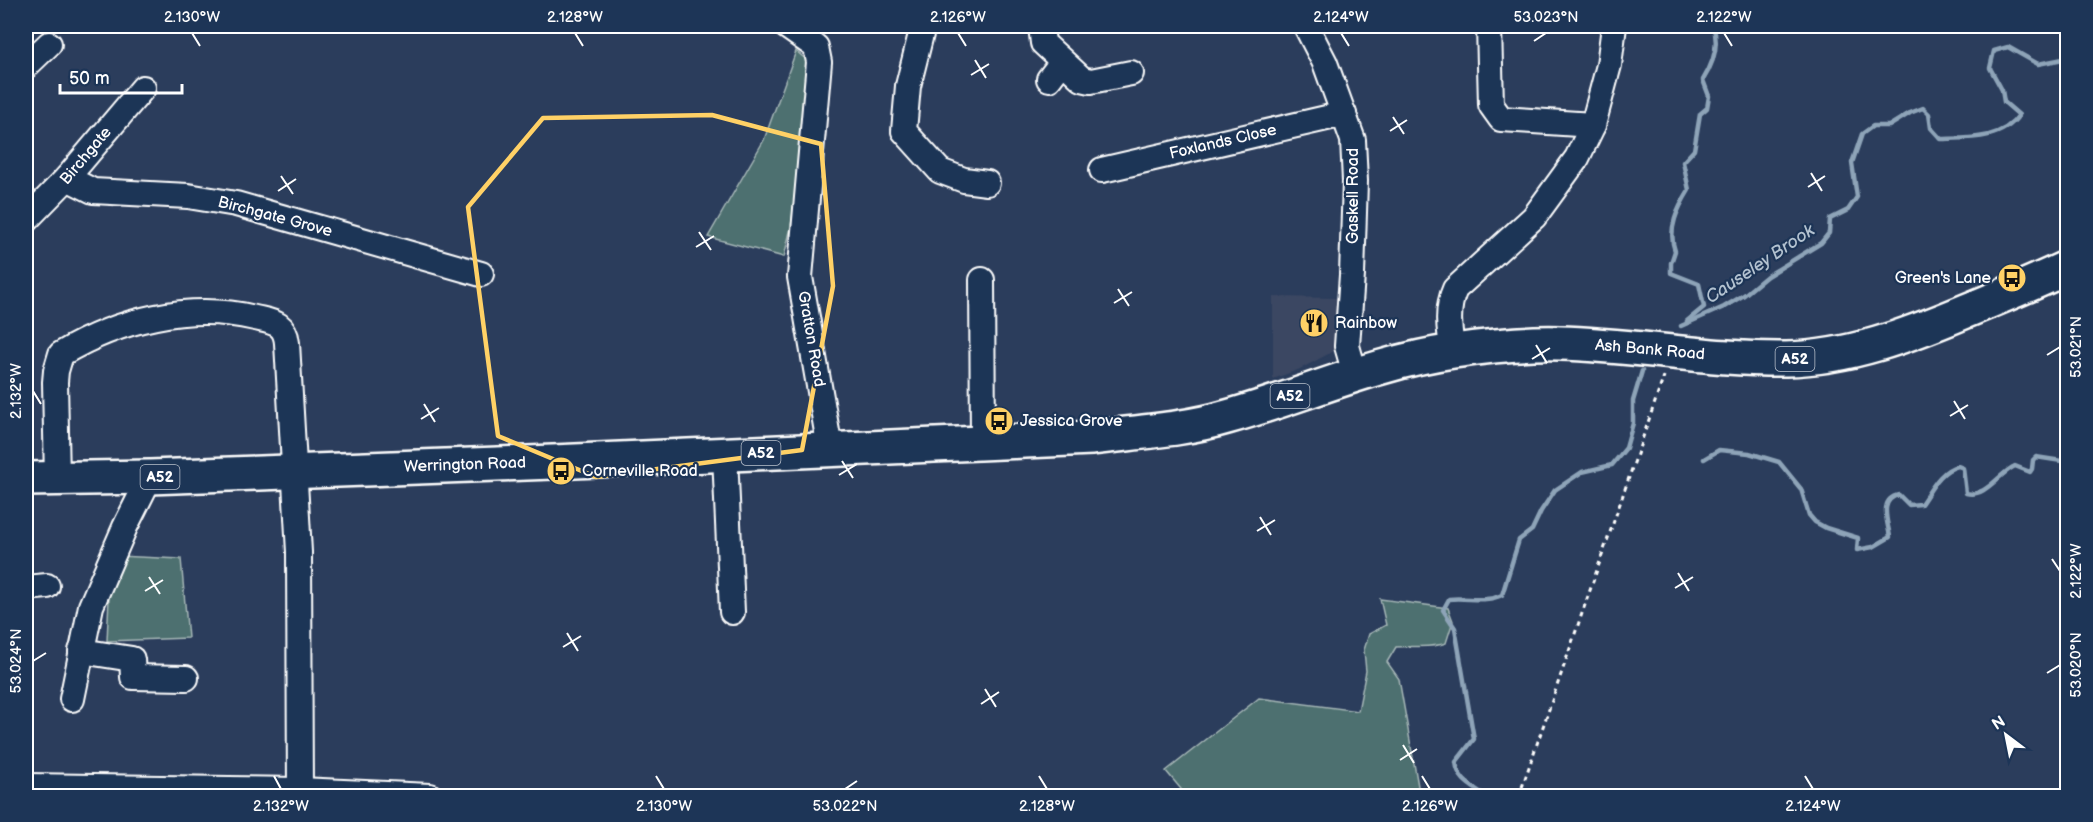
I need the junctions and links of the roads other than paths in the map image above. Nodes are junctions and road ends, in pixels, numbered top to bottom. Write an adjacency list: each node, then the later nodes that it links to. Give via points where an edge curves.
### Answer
1 (786, 26): 24 (street, Gratton Road, via 816,47 819,62 800,277)
2 (925, 26): 15 (street, via 908,86 904,130 940,171)
3 (1041, 26): 9 (street, via 1043,43 1062,72 1091,81)
4 (1305, 26): 11 (street, Gaskell Road, via 1325,63)
5 (1489, 26): 12 (street, via 1491,105 1501,119)
6 (1614, 26): 12 (street)
7 (49, 44): 8 (street)
8 (26, 66)
9 (1131, 73)
10 (143, 88): 14 (street, Birchgate)
11 (1344, 114): 13 (street, Foxlands Close); 21 (street, Gaskell Road, via 1353,140 1355,181 1347,346)
12 (1593, 125): 20 (street, via 1577,158 1534,217 1455,289 1449,312)
13 (1102, 170)
14 (67, 178): 16 (street, Birchgate); 18 (street, Birchgate Grove, via 93,191 188,196 236,204)
15 (987, 183)
16 (26, 220)
17 (2067, 267): 20 (highway, Ash Bank Road / A52, via 1928,327 1873,346 1828,355 1788,359 1726,357 1558,343)
18 (481, 274)
19 (981, 280): 23 (street)
20 (1453, 351): 21 (highway, Ash Bank Road / A52)
21 (1355, 374): 22 (highway, Ash Bank Road / A52)
22 (1226, 418): 23 (highway, Werrington Road / A52, via 1092,438)
23 (983, 442): 24 (highway, Werrington Road / A52)
24 (830, 449): 25 (highway, Werrington Road / A52)
25 (725, 455): 26 (highway, Werrington Road / A52); 29 (street)
26 (294, 471): 27 (highway, Werrington Road / A52); 28 (street, via 286,333 280,326 240,314 198,311 154,317 105,331 61,354); 34 (street, via 300,563)
27 (150, 477): 28 (highway, Werrington Road / A52); 30 (street, via 91,606)
28 (41, 479)
29 (732, 612)
30 (81, 651): 31 (street, via 132,659 133,677); 32 (street)
31 (186, 678)
32 (72, 699)
33 (26, 786): 34 (street)
34 (300, 793): 35 (street)
35 (430, 796)

